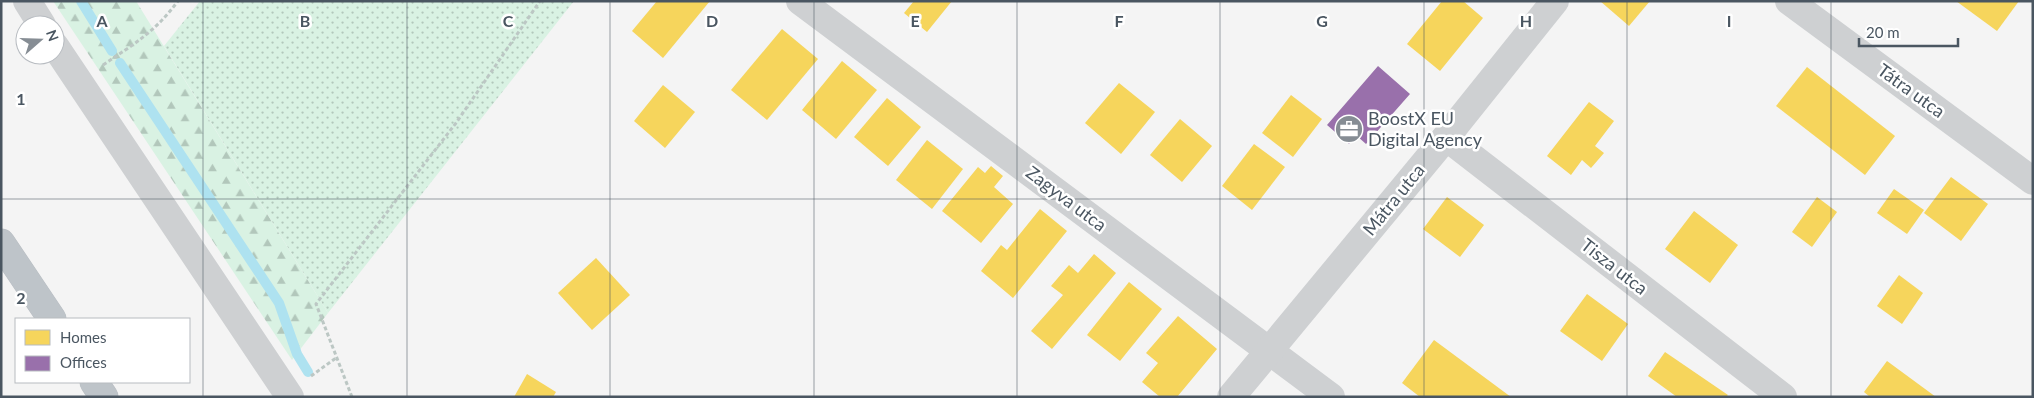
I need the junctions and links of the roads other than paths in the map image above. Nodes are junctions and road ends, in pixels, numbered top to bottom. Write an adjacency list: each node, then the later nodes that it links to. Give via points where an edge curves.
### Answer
1 (27, 1): 5 (street)
2 (800, 1): 11 (street, Zagyva utca)
3 (1555, 1): 7 (street, Mátra utca)
4 (1789, 1): 8 (street, Tátra utca)
5 (36, 15)
6 (65, 62): 14 (street)
7 (1446, 137): 11 (street, Mátra utca); 17 (street, Tisza utca)
8 (2033, 181)
9 (1, 242): 10 (highway)
10 (51, 318)
11 (1270, 351): 15 (street, Mátra utca); 16 (street, Zagyva utca)
12 (95, 383): 13 (highway)
13 (104, 397)
14 (290, 397)
15 (1231, 397)
16 (1331, 397)
17 (1783, 397)

